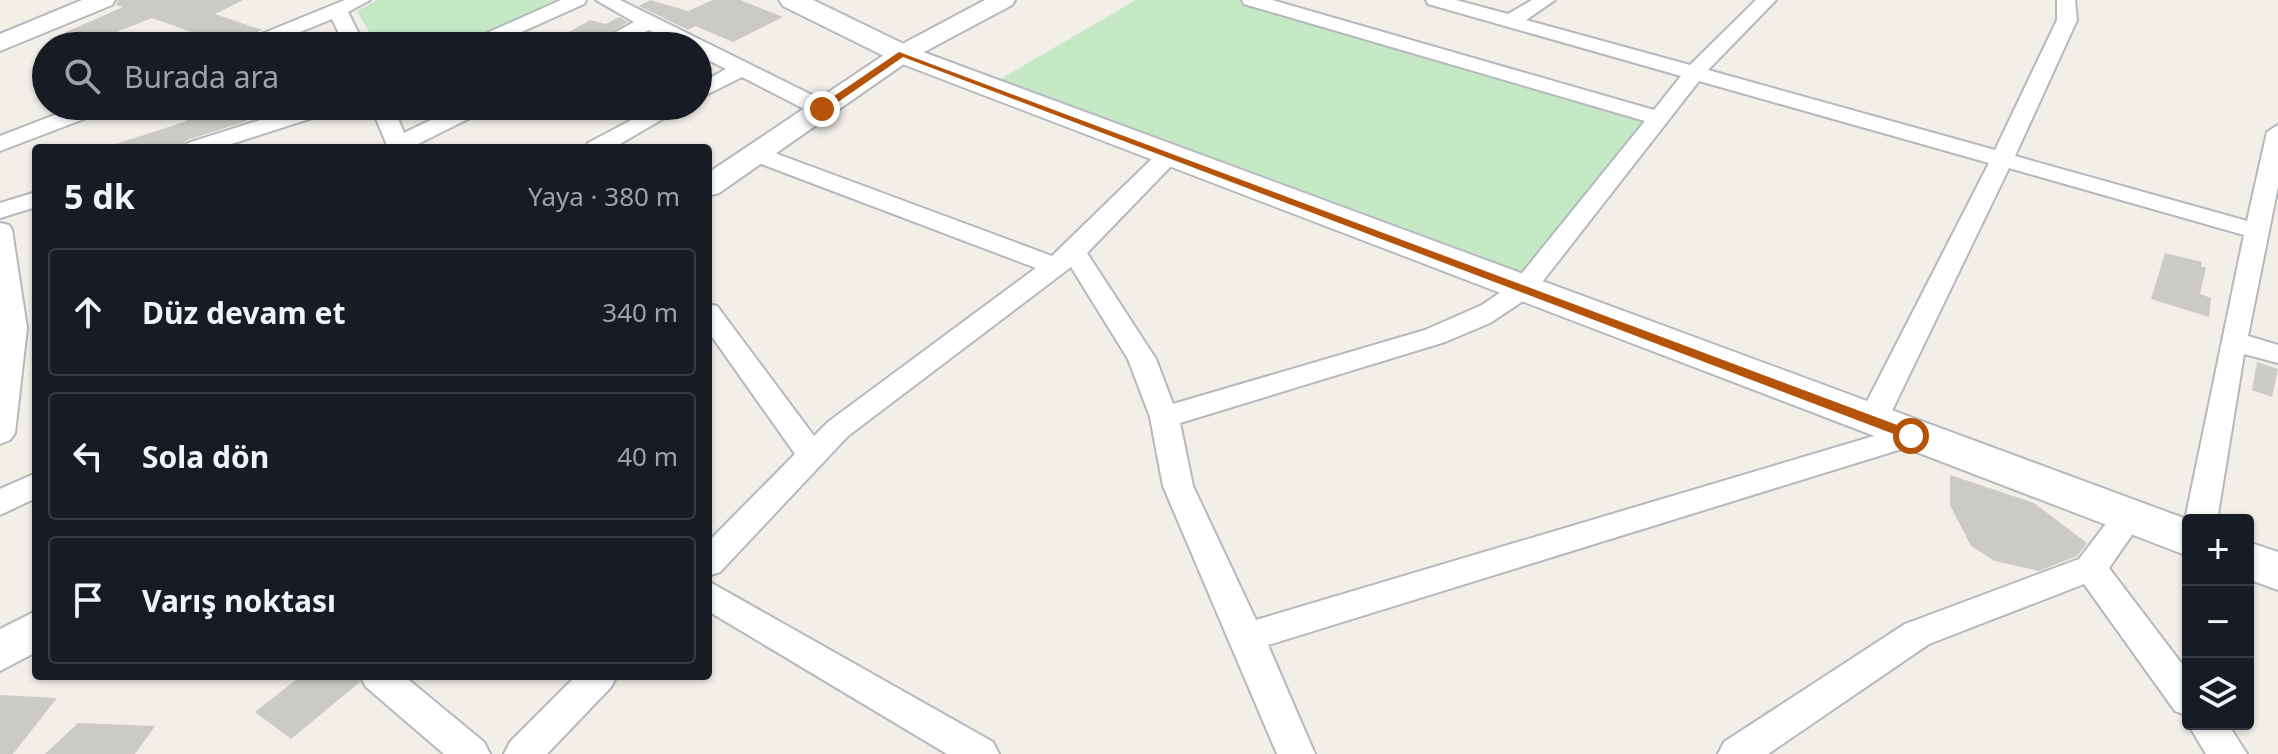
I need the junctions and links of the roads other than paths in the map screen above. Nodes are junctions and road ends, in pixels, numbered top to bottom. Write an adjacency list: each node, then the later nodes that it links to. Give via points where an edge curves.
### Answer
1 (103, 0): 20 (street)
2 (361, 0): 12 (street)
3 (577, 0): 17 (street)
4 (605, 0): 14 (street)
5 (792, 0): 22 (main road)
6 (1003, 0): 22 (street)
7 (1251, 0): 27 (street)
8 (1435, 0): 13 (street)
9 (1546, 0): 13 (street)
10 (1767, 0): 24 (street)
11 (2066, 0): 41 (street, via 2067,20)
12 (338, 11): 15 (street); 16 (street)
13 (1510, 21): 24 (street)
14 (650, 22): 18 (street); 19 (street)
15 (285, 32)
16 (348, 32)
17 (505, 32)
18 (629, 32)
19 (670, 32)
20 (0, 43)
21 (712, 54): 23 (street)
22 (902, 54): 26 (street); 40 (main road)
23 (742, 69): 25 (street); 26 (street)
24 (1695, 72): 27 (street); 41 (street)
25 (712, 85)
26 (822, 109): 39 (street)
27 (1659, 118): 48 (street)
28 (61, 120): 34 (street)
29 (283, 120): 35 (street)
30 (388, 120): 36 (street)
31 (449, 120): 37 (street)
32 (648, 120): 38 (street)
33 (2278, 132): 46 (street)
34 (0, 144)
35 (208, 144)
36 (397, 144)
37 (402, 144)
38 (603, 144)
39 (756, 154): 42 (street); 47 (street)
40 (1169, 155): 47 (street); 48 (main road)
41 (2003, 158): 46 (street); 54 (street)
42 (712, 184)
43 (32, 200): 44 (street)
44 (0, 211)
45 (0, 230): 50 (street)
46 (2257, 231): 51 (street)
47 (1064, 259): 53 (street, via 1142,359); 57 (street, via 838,429)
48 (1523, 289): 53 (street, via 1494,310 1435,336); 54 (main road)
49 (712, 318): 57 (street)
50 (17, 327): 55 (street)
51 (2233, 341): 52 (street); 60 (street)
52 (2278, 354)
53 (1164, 417): 69 (street, via 1178,486)
54 (1872, 421): 56 (main road)
55 (0, 432)
56 (1911, 436): 61 (main road); 69 (street)
57 (812, 455): 63 (street)
58 (32, 486): 59 (street)
59 (0, 503)
60 (2202, 514)
61 (2129, 516): 62 (main road); 65 (street)
62 (2182, 536)
63 (712, 559)
64 (2254, 562): 66 (main road)
65 (2091, 568): 73 (street); 79 (street, via 1917,634)
66 (2278, 571)
67 (712, 596): 77 (street)
68 (32, 632): 70 (street)
69 (1247, 637): 78 (street)
70 (0, 652)
71 (383, 680): 75 (street)
72 (595, 680): 76 (street)
73 (2182, 692)
74 (2210, 730): 80 (street)
75 (471, 754)
76 (523, 754)
77 (980, 754)
78 (1296, 754)
79 (1737, 754)
80 (2228, 754)

